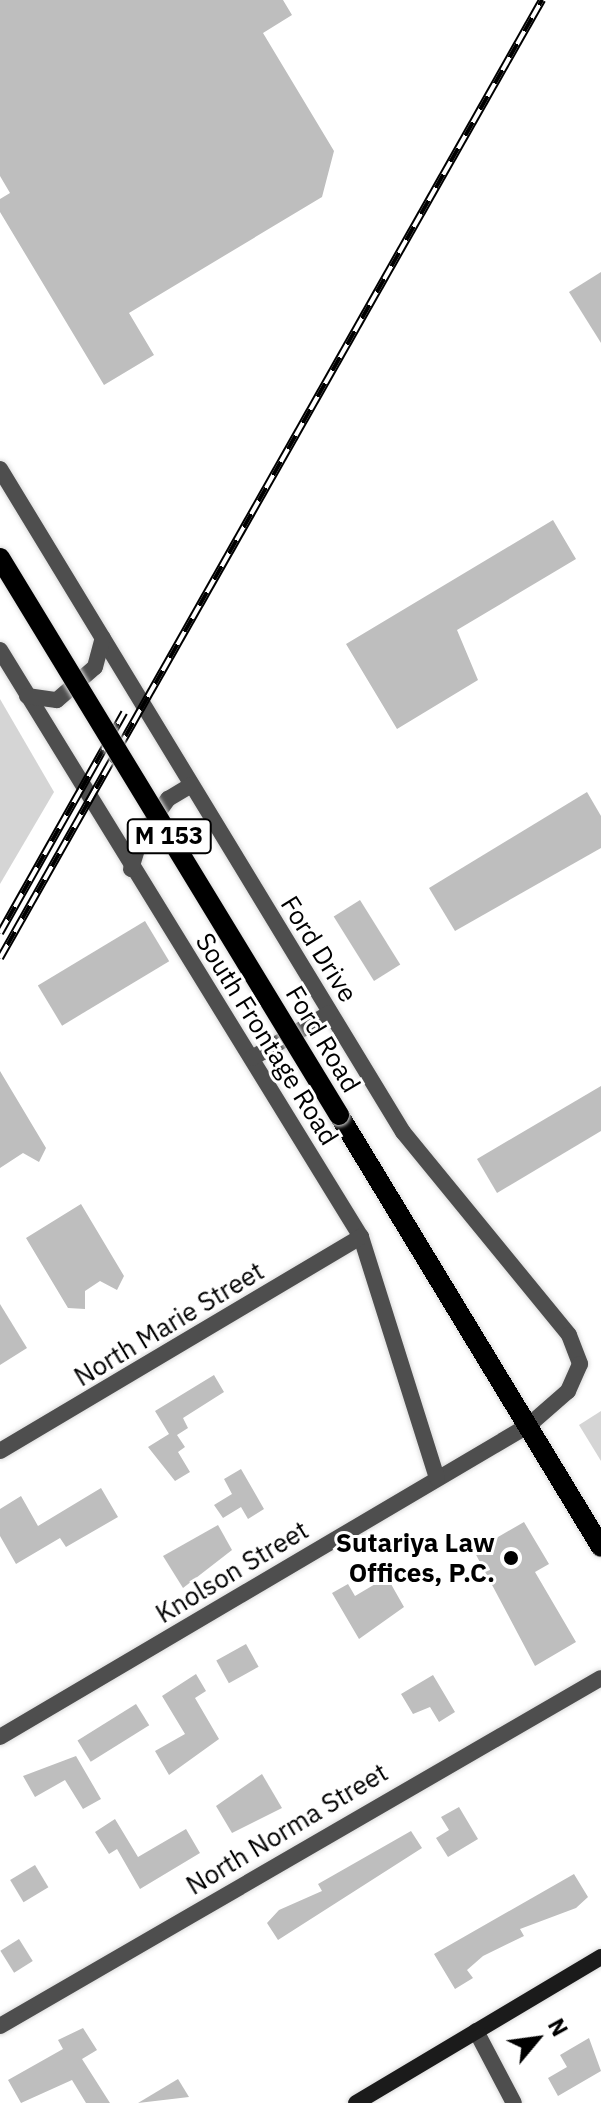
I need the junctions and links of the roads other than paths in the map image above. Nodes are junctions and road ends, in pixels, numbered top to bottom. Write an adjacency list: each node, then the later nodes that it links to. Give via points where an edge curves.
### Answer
1 (0, 469): 3 (street, Ford Drive)
2 (0, 558): 11 (main road, Ford Road / M 153, bridge)
3 (103, 638): 5 (street, via 95,667 57,700); 6 (street, Ford Drive)
4 (0, 650): 5 (street, South Frontage Road)
5 (27, 696): 7 (street, South Frontage Road)
6 (191, 785): 7 (street, via 168,799 141,837); 8 (street, Ford Drive)
7 (131, 869): 9 (street, South Frontage Road)
8 (330, 1013): 9 (street); 11 (street, Ford Drive, via 403,1132 574,1342 576,1381)
9 (252, 1058): 10 (street, South Frontage Road)
10 (361, 1237): 12 (street, North Marie Street); 13 (street, South Frontage Road)
11 (529, 1425): 13 (street, Knolson Street); 14 (main road, Ford Road / M 153)
12 (0, 1451)
13 (437, 1478): 16 (street, Knolson Street)
14 (601, 1547)
15 (601, 1678): 18 (street, North Norma Street)
16 (0, 1737)
17 (601, 1957): 19 (street)
18 (0, 2026)
19 (476, 2031): 20 (street); 21 (street)
20 (356, 2103)
21 (514, 2103)

